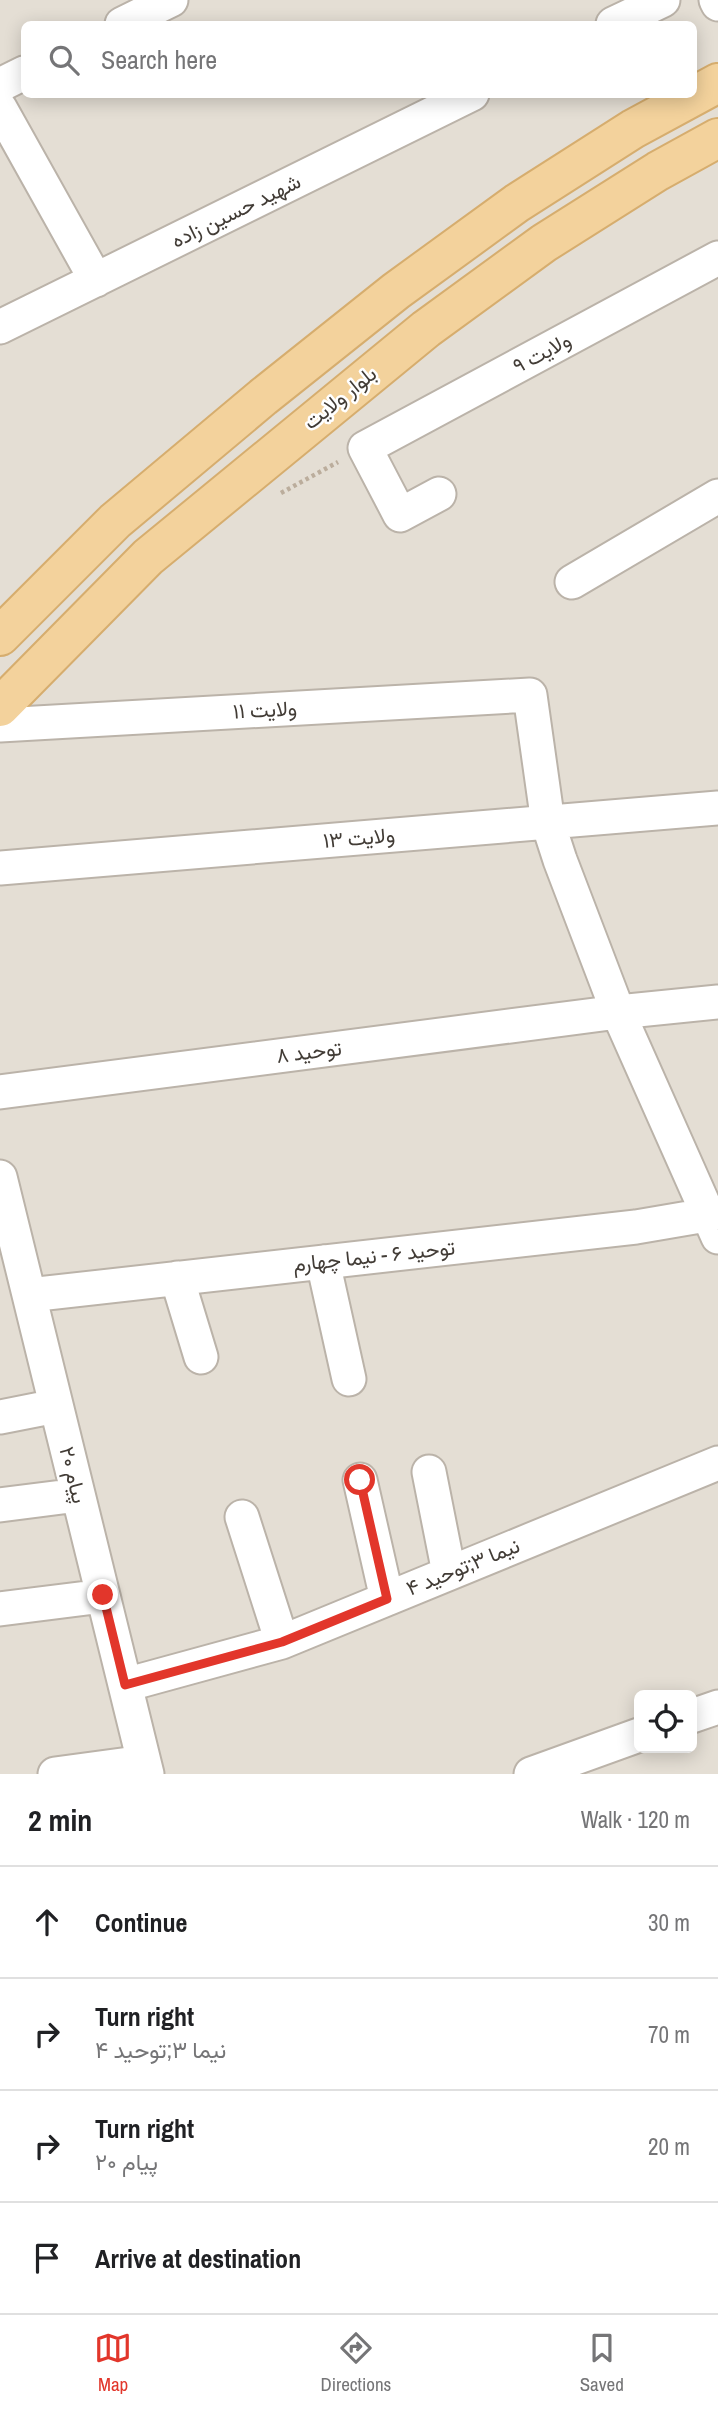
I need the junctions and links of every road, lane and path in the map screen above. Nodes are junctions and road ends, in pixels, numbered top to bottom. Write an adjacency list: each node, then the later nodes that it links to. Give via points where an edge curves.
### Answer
1 (171, 0): 3 (street)
2 (663, 0): 4 (street)
3 (128, 21)
4 (619, 21)
5 (21, 74): 7 (street)
6 (718, 83): 8 (main road)
7 (0, 85)
8 (697, 94)
9 (463, 98): 14 (street, شهید حسین زاده)
10 (690, 98): 19 (main road, via 517,202 396,291 115,521)
11 (0, 108): 14 (street)
12 (718, 138): 20 (main road, بلوار ولایت, via 544,243 426,330 148,556)
13 (718, 258): 16 (street, ولایت ۹, via 365,448 400,515)
14 (96, 280): 15 (street, شهید حسین زاده)
15 (0, 327)
16 (439, 494)
17 (718, 496): 18 (street)
18 (572, 582)
19 (0, 636)
20 (0, 707)
21 (0, 724): 23 (street, ولایت ۱۱, via 530,695)
22 (718, 807): 23 (street, ولایت ۱۳)
23 (548, 823): 24 (street, ولایت ۱۳); 26 (street)
24 (0, 868)
25 (718, 1002): 26 (street, توحید ۸)
26 (618, 1012): 27 (street, توحید ۸); 29 (street)
27 (0, 1092)
28 (0, 1177): 30 (street, پیام ۲۰)
29 (715, 1222): 31 (street, توحید ۶ - نیما چهارم)
30 (7, 1234): 33 (street, پیام ۲۰)
31 (323, 1262): 32 (street, توحید ۶ - نیما چهارم); 35 (street)
32 (177, 1278): 33 (street, توحید ۶ - نیما چهارم); 34 (street)
33 (29, 1295): 36 (street, پیام ۲۰)
34 (201, 1357)
35 (348, 1379)
36 (56, 1405): 37 (street); 41 (street, پیام ۲۰)
37 (0, 1416)
38 (718, 1463): 44 (street, نیما ۳;توحید ۴)
39 (429, 1472): 44 (street)
40 (360, 1480): 46 (street)
41 (78, 1495): 42 (street); 45 (street, پیام ۲۰)
42 (0, 1505)
43 (242, 1517): 48 (street)
44 (449, 1573): 46 (street, نیما ۳;توحید ۴)
45 (103, 1595): 47 (street); 49 (street, پیام ۲۰)
46 (387, 1599): 48 (street, نیما ۳;توحید ۴)
47 (0, 1608)
48 (282, 1642): 49 (street, نیما ۳;توحید ۴)
49 (125, 1685): 53 (street, پیام ۲۰)
50 (718, 1707): 51 (street)
51 (697, 1714)
52 (634, 1737): 55 (street)
53 (145, 1768): 54 (street)
54 (55, 1774)
55 (531, 1774)

